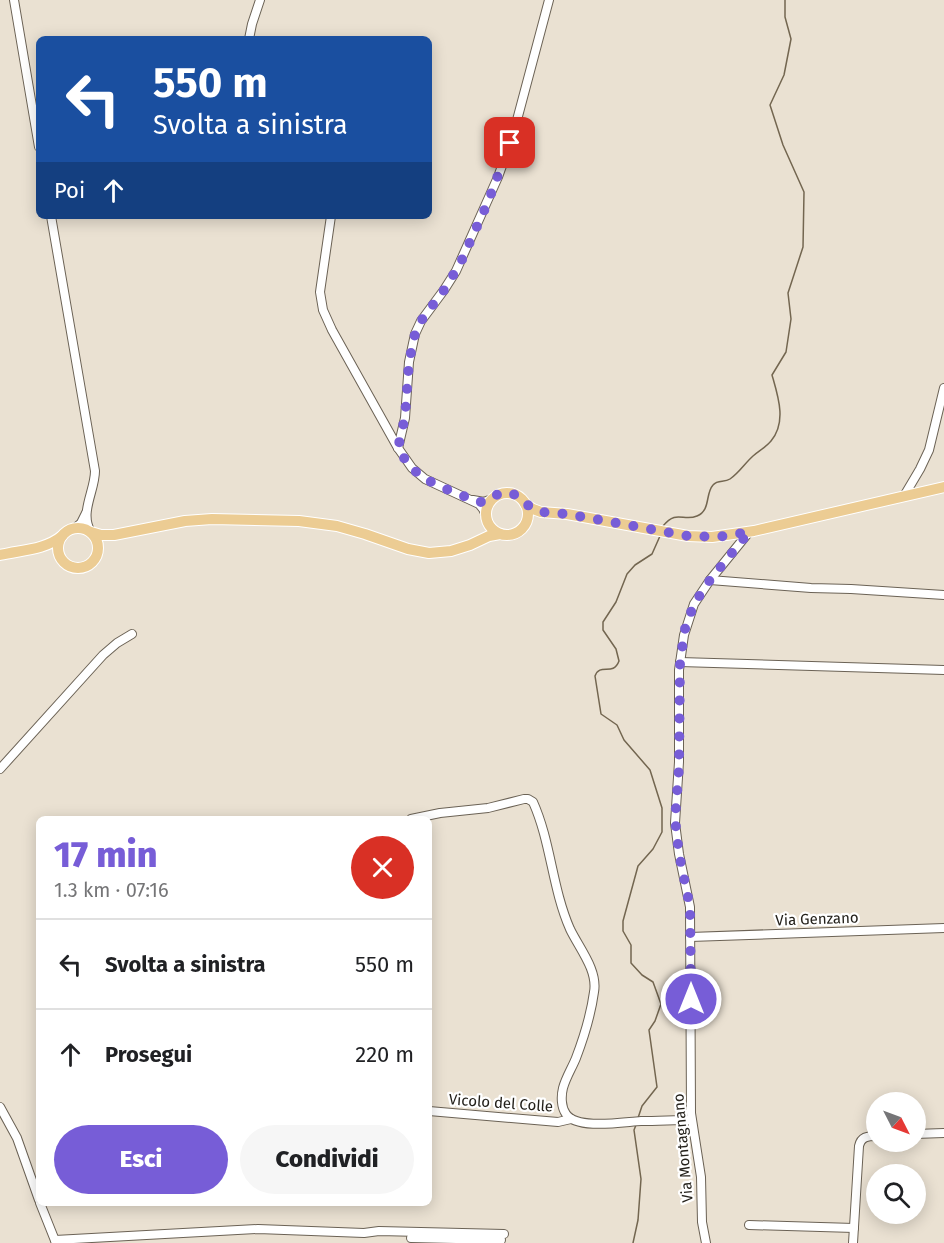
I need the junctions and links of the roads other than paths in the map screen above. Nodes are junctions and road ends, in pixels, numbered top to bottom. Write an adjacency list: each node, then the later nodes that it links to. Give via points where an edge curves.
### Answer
1 (14, 0): 5 (street)
2 (260, 0): 4 (street)
3 (549, 0): 9 (street, via 498,177 456,271 415,334)
4 (250, 36)
5 (36, 129)
6 (52, 219): 15 (street, via 95,471)
7 (330, 219): 9 (street, via 321,285 323,310)
8 (944, 388): 11 (street, via 929,450)
9 (398, 448): 13 (street, via 418,474)
10 (944, 487): 11 (main road)
11 (904, 496): 21 (main road)
12 (492, 499): 13 (street); 14 (main road, via 507,492); 17 (main road, via 486,509)
13 (473, 500): 17 (street)
14 (525, 504): 16 (main road, via 536,511); 18 (main road)
15 (87, 510): 19 (street); 20 (street)
16 (550, 512): 18 (main road); 21 (main road, via 688,536)
17 (487, 518): 23 (main road, via 490,527); 25 (main road, via 487,532)
18 (525, 524): 23 (main road, via 517,532)
19 (75, 528): 20 (main road); 24 (main road)
20 (91, 532): 22 (main road); 27 (main road, via 97,542)
21 (749, 532): 30 (street, Via Montagnano)
22 (123, 534): 25 (main road, via 186,521 227,519 318,523 418,552 452,551); 27 (main road)
23 (500, 534): 25 (main road)
24 (62, 536): 26 (main road); 29 (main road)
25 (481, 540)
26 (33, 549): 28 (main road); 29 (main road)
27 (97, 553): 29 (main road, via 87,566 76,568)
28 (0, 555)
29 (59, 555)
30 (710, 580): 31 (street); 33 (street, Via Montagnano, via 690,615)
31 (944, 595)
32 (132, 634): 35 (street, via 101,656)
33 (680, 662): 34 (street); 38 (street, Via Montagnano, via 675,823 689,902)
34 (944, 670)
35 (0, 769)
36 (424, 816): 41 (street, via 524,799 534,803 562,908 595,982 579,1051 562,1091 564,1110)
37 (944, 928): 38 (street, Via Genzano)
38 (690, 937): 42 (street, Via Montagnano)
39 (0, 1107): 46 (street, via 17,1138)
40 (432, 1111): 41 (street, Vicolo del Colle, via 558,1122)
41 (571, 1119): 42 (street, Vicolo del Colle, via 600,1124)
42 (692, 1120): 52 (street, Via Montagnano)
43 (944, 1133): 44 (street)
44 (926, 1134)
45 (866, 1137): 49 (street, via 859,1144)
46 (36, 1190)
47 (42, 1206): 51 (street)
48 (748, 1225): 49 (street)
49 (854, 1228): 53 (street)
50 (502, 1237): 51 (street, via 381,1237 252,1229)
51 (55, 1242)
52 (706, 1243)
53 (853, 1243)

